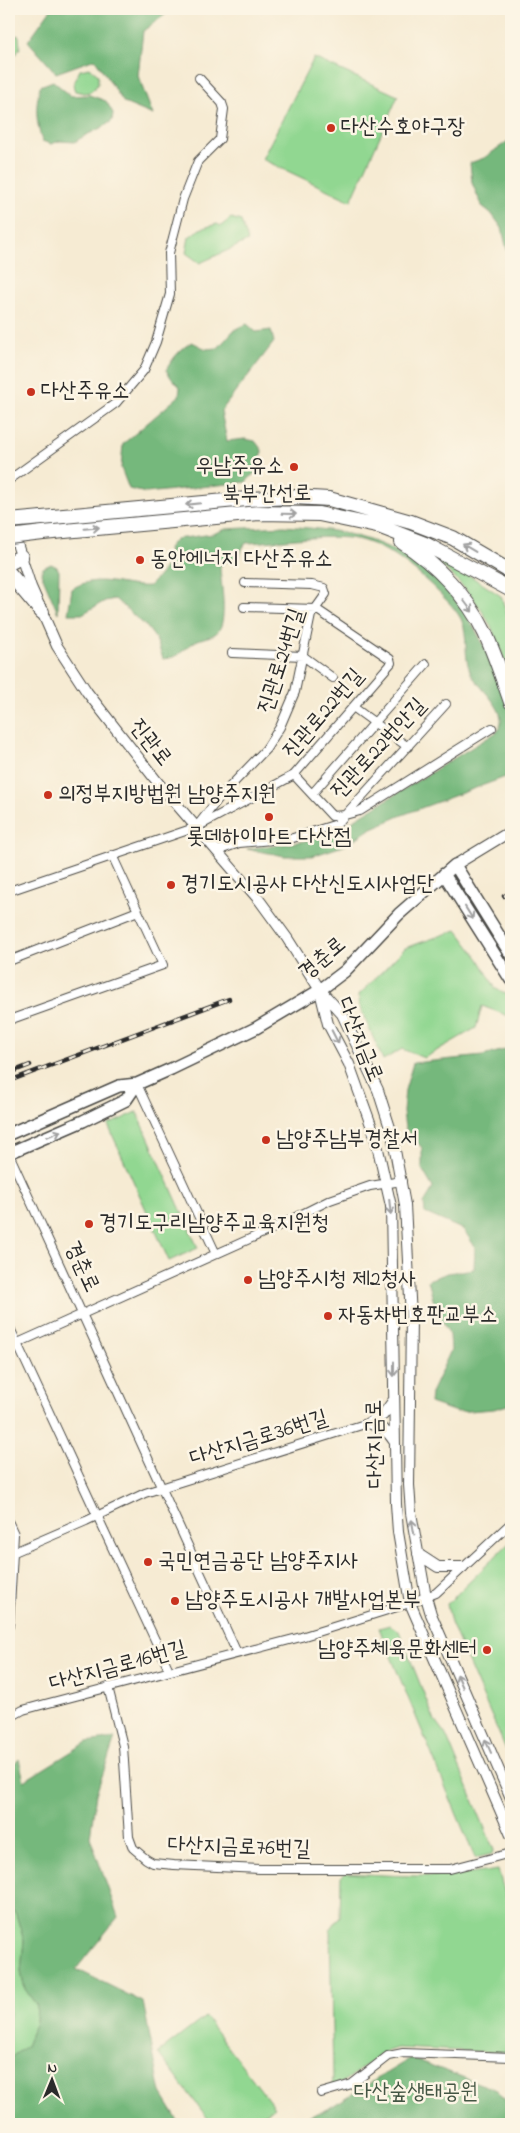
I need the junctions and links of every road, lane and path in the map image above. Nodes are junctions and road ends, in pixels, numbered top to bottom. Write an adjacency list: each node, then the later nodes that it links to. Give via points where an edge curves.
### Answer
1 (199, 78): 2 (street, via 222,103 220,139 198,161 184,199 169,253 170,294 144,370 116,404)
2 (9, 480)
3 (9, 520): 6 (street, 진관로); 7 (highway, 북부간선로, one-way to 3, bridge, via 453,538 402,519 329,499 247,499)
4 (381, 527): 5 (highway, 북부간선로, one-way to 4, bridge, via 259,513 319,514); 10 (highway, 북부간선로, via 424,544); 18 (highway, one-way to 18, via 422,555 472,611 485,632)
5 (9, 537)
6 (15, 560): 13 (street, 진관로)
7 (511, 572)
8 (9, 573): 13 (highway)
9 (245, 583): 12 (street, 진관로24번길, via 324,588 326,594)
10 (511, 590)
11 (244, 607): 12 (street)
12 (316, 609): 15 (street, 진관로24번길, via 311,615); 20 (street, 진관로22번길, via 390,659 391,663)
13 (42, 612): 27 (street, 진관로, via 57,646 87,692)
14 (232, 652): 15 (street)
15 (303, 656): 17 (street); 27 (street, 진관로24번길, via 295,692 280,727 266,749 219,798)
16 (426, 664): 21 (street)
17 (334, 678)
18 (511, 702)
19 (446, 704): 23 (street, 진관로22번안길)
20 (353, 707): 21 (street); 24 (street, 진관로22번길)
21 (374, 723): 23 (street); 25 (street)
22 (492, 728): 26 (street, via 360,811)
23 (408, 746): 26 (street, 진관로22번안길)
24 (294, 775): 25 (street, 진관로22번안길); 27 (street, 진관로22번길)
25 (312, 794): 26 (street, 진관로22번안길, via 332,816)
26 (345, 815): 29 (street, via 337,824 292,838 239,843)
27 (197, 827): 29 (street, 진관로); 30 (street, 진관로22번길)
28 (511, 831): 31 (street, 경춘로)
29 (217, 851): 38 (street, 진관로, via 260,901)
30 (112, 855): 33 (street, 진관로22번길); 34 (street)
31 (455, 865): 32 (main road, 경춘로); 35 (main road)
32 (444, 874): 37 (main road, one-way to 37); 38 (main road, 경춘로, via 399,914 345,972)
33 (9, 891)
34 (138, 911): 36 (street); 39 (street, via 163,965)
35 (511, 955)
36 (9, 961)
37 (511, 980)
38 (320, 990): 40 (main road, 경춘로, via 256,1028); 43 (street, 다산지금로, via 342,1014 366,1062 392,1134); 44 (street, 다산지금로, one-way to 44, via 328,1024 364,1101)
39 (9, 1020)
40 (137, 1084): 41 (main road, 경춘로, via 119,1086); 42 (main road, 경춘로, one-way to 40, via 126,1100); 45 (street)
41 (9, 1134)
42 (9, 1153): 46 (street, 경춘로)
43 (402, 1181): 44 (street); 58 (street, 다산지금로, one-way to 43, via 409,1485 410,1290)
44 (386, 1183): 45 (street, via 330,1200); 50 (street, 다산지금로, one-way to 50, via 391,1206)
45 (216, 1254): 46 (street)
46 (82, 1314): 48 (street); 53 (street)
47 (9, 1326): 48 (street)
48 (17, 1344): 49 (street); 54 (street)
49 (9, 1347)
50 (394, 1398): 51 (street, via 383,1415); 52 (street, 다산지금로)
51 (368, 1423): 52 (street, via 382,1428); 53 (street, 다산지금로36번길)
52 (394, 1441): 61 (street, 다산지금로, via 398,1532)
53 (161, 1488): 54 (street, 다산지금로36번길); 63 (street)
54 (97, 1516): 57 (street, 다산지금로36번길); 64 (street)
55 (9, 1523): 57 (street, via 14,1534)
56 (511, 1523): 59 (street, 다산지금로16번길)
57 (12, 1553): 62 (street)
58 (418, 1554): 59 (street, via 438,1567); 60 (street, 다산지금로)
59 (463, 1567): 60 (street, 다산지금로16번길, via 436,1593)
60 (426, 1597): 61 (street, 다산지금로16번길); 67 (street, 다산지금로, one-way to 60)
61 (410, 1603): 63 (street, 다산지금로16번길); 68 (street, 다산지금로)
62 (9, 1626)
63 (237, 1653): 64 (street, 다산지금로16번길)
64 (169, 1670): 65 (street, 다산지금로16번길)
65 (108, 1687): 66 (street, 다산지금로16번길, via 23,1710); 69 (street, 다산지금로76번길, via 123,1746 128,1836 133,1848 153,1863 260,1869 450,1868)
66 (9, 1718)
67 (511, 1798)
68 (511, 1835)
69 (511, 1853)
70 (511, 2057): 71 (street, via 403,2053 388,2056 352,2084)
71 (321, 2094)

